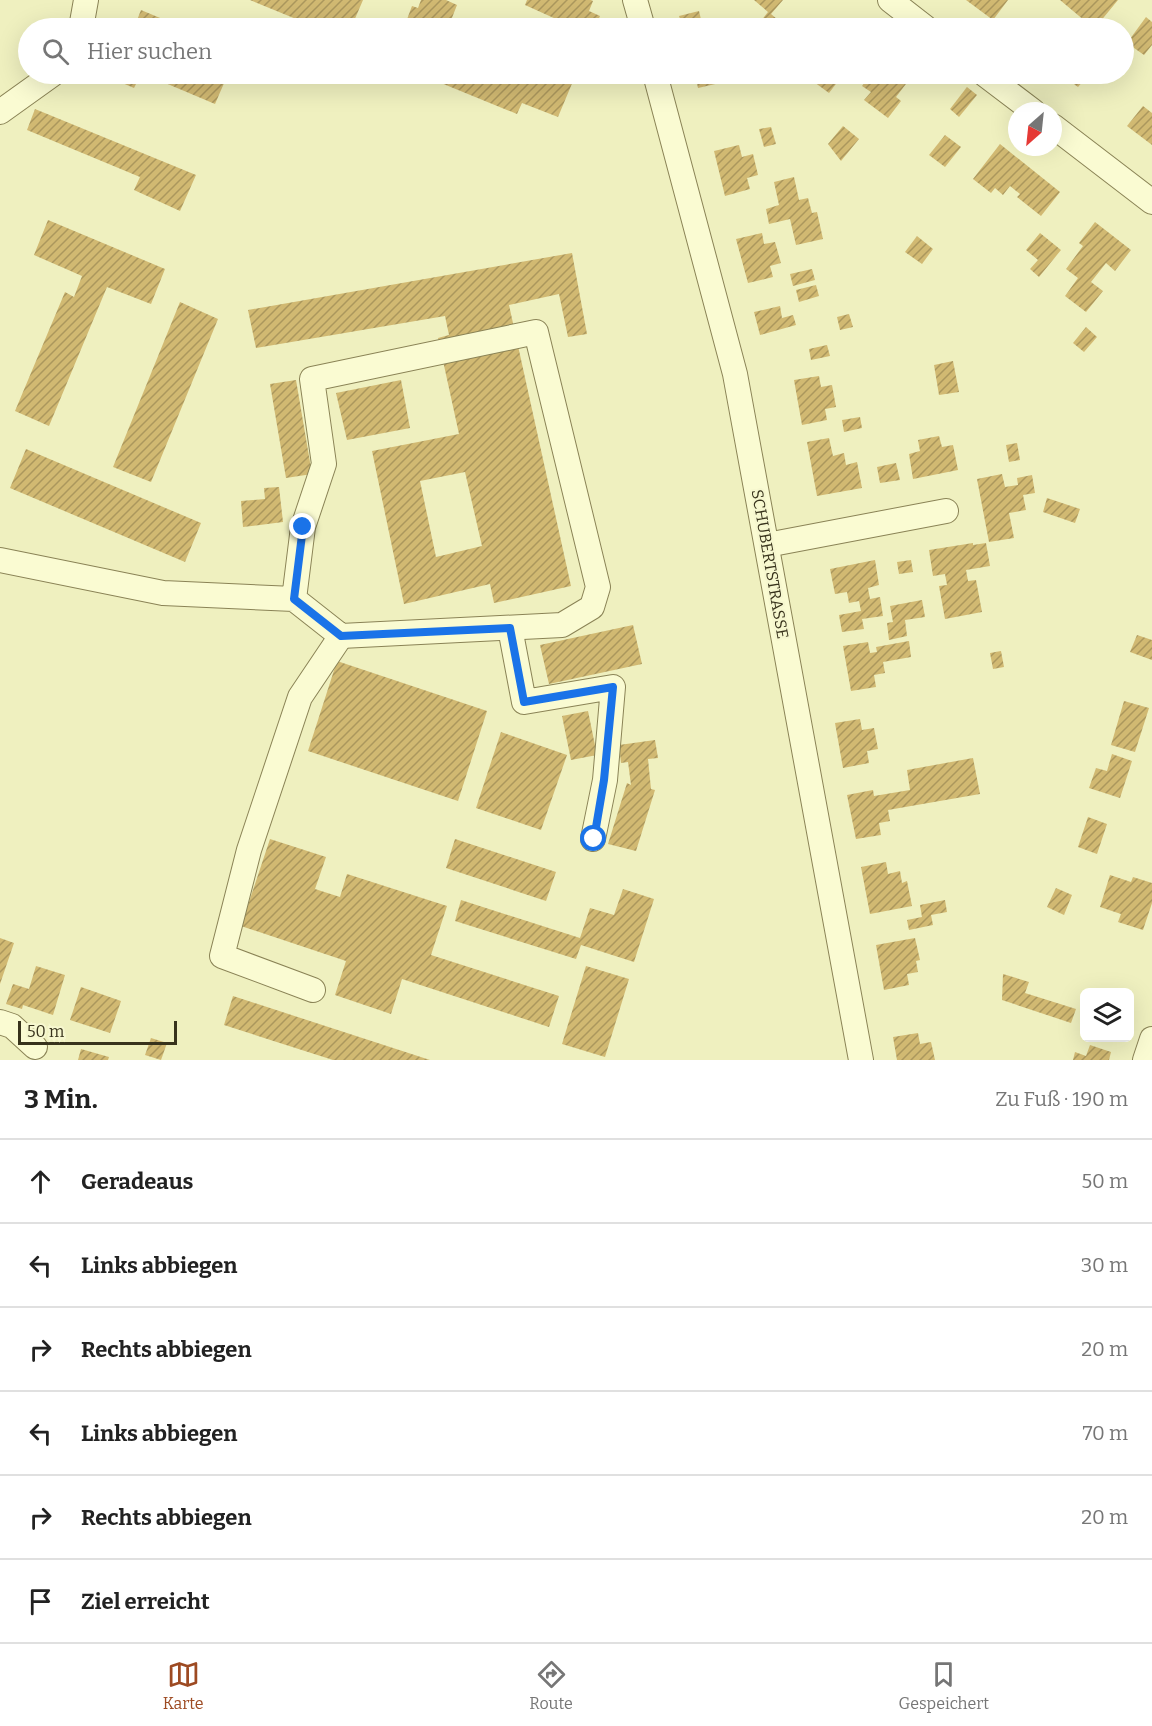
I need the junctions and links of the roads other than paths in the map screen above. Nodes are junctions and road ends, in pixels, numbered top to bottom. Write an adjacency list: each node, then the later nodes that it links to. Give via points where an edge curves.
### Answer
1 (86, 0): 4 (street)
2 (635, 0): 5 (street)
3 (890, 0): 6 (street)
4 (83, 18)
5 (640, 18)
6 (913, 18)
7 (38, 84): 11 (street)
8 (658, 84): 15 (street, SCHUBERTSTRASSE, via 735,374)
9 (997, 84): 10 (street)
10 (1021, 102)
11 (0, 112)
12 (1062, 133): 13 (street)
13 (1152, 202)
14 (946, 511): 15 (street)
15 (766, 545): 25 (street, SCHUBERTSTRASSE)
16 (0, 560): 17 (street, via 163,593)
17 (294, 599): 18 (street, via 303,527 324,464 312,380 536,332 598,586 592,607 562,626); 19 (street)
18 (510, 628): 19 (street); 20 (street, via 524,702 613,687)
19 (341, 636): 21 (street, via 300,697 249,850 222,956)
20 (594, 839)
21 (313, 990)
22 (0, 1023): 24 (street, via 12,1026)
23 (1152, 1039): 26 (street)
24 (35, 1047)
25 (861, 1060)
26 (1145, 1060)

